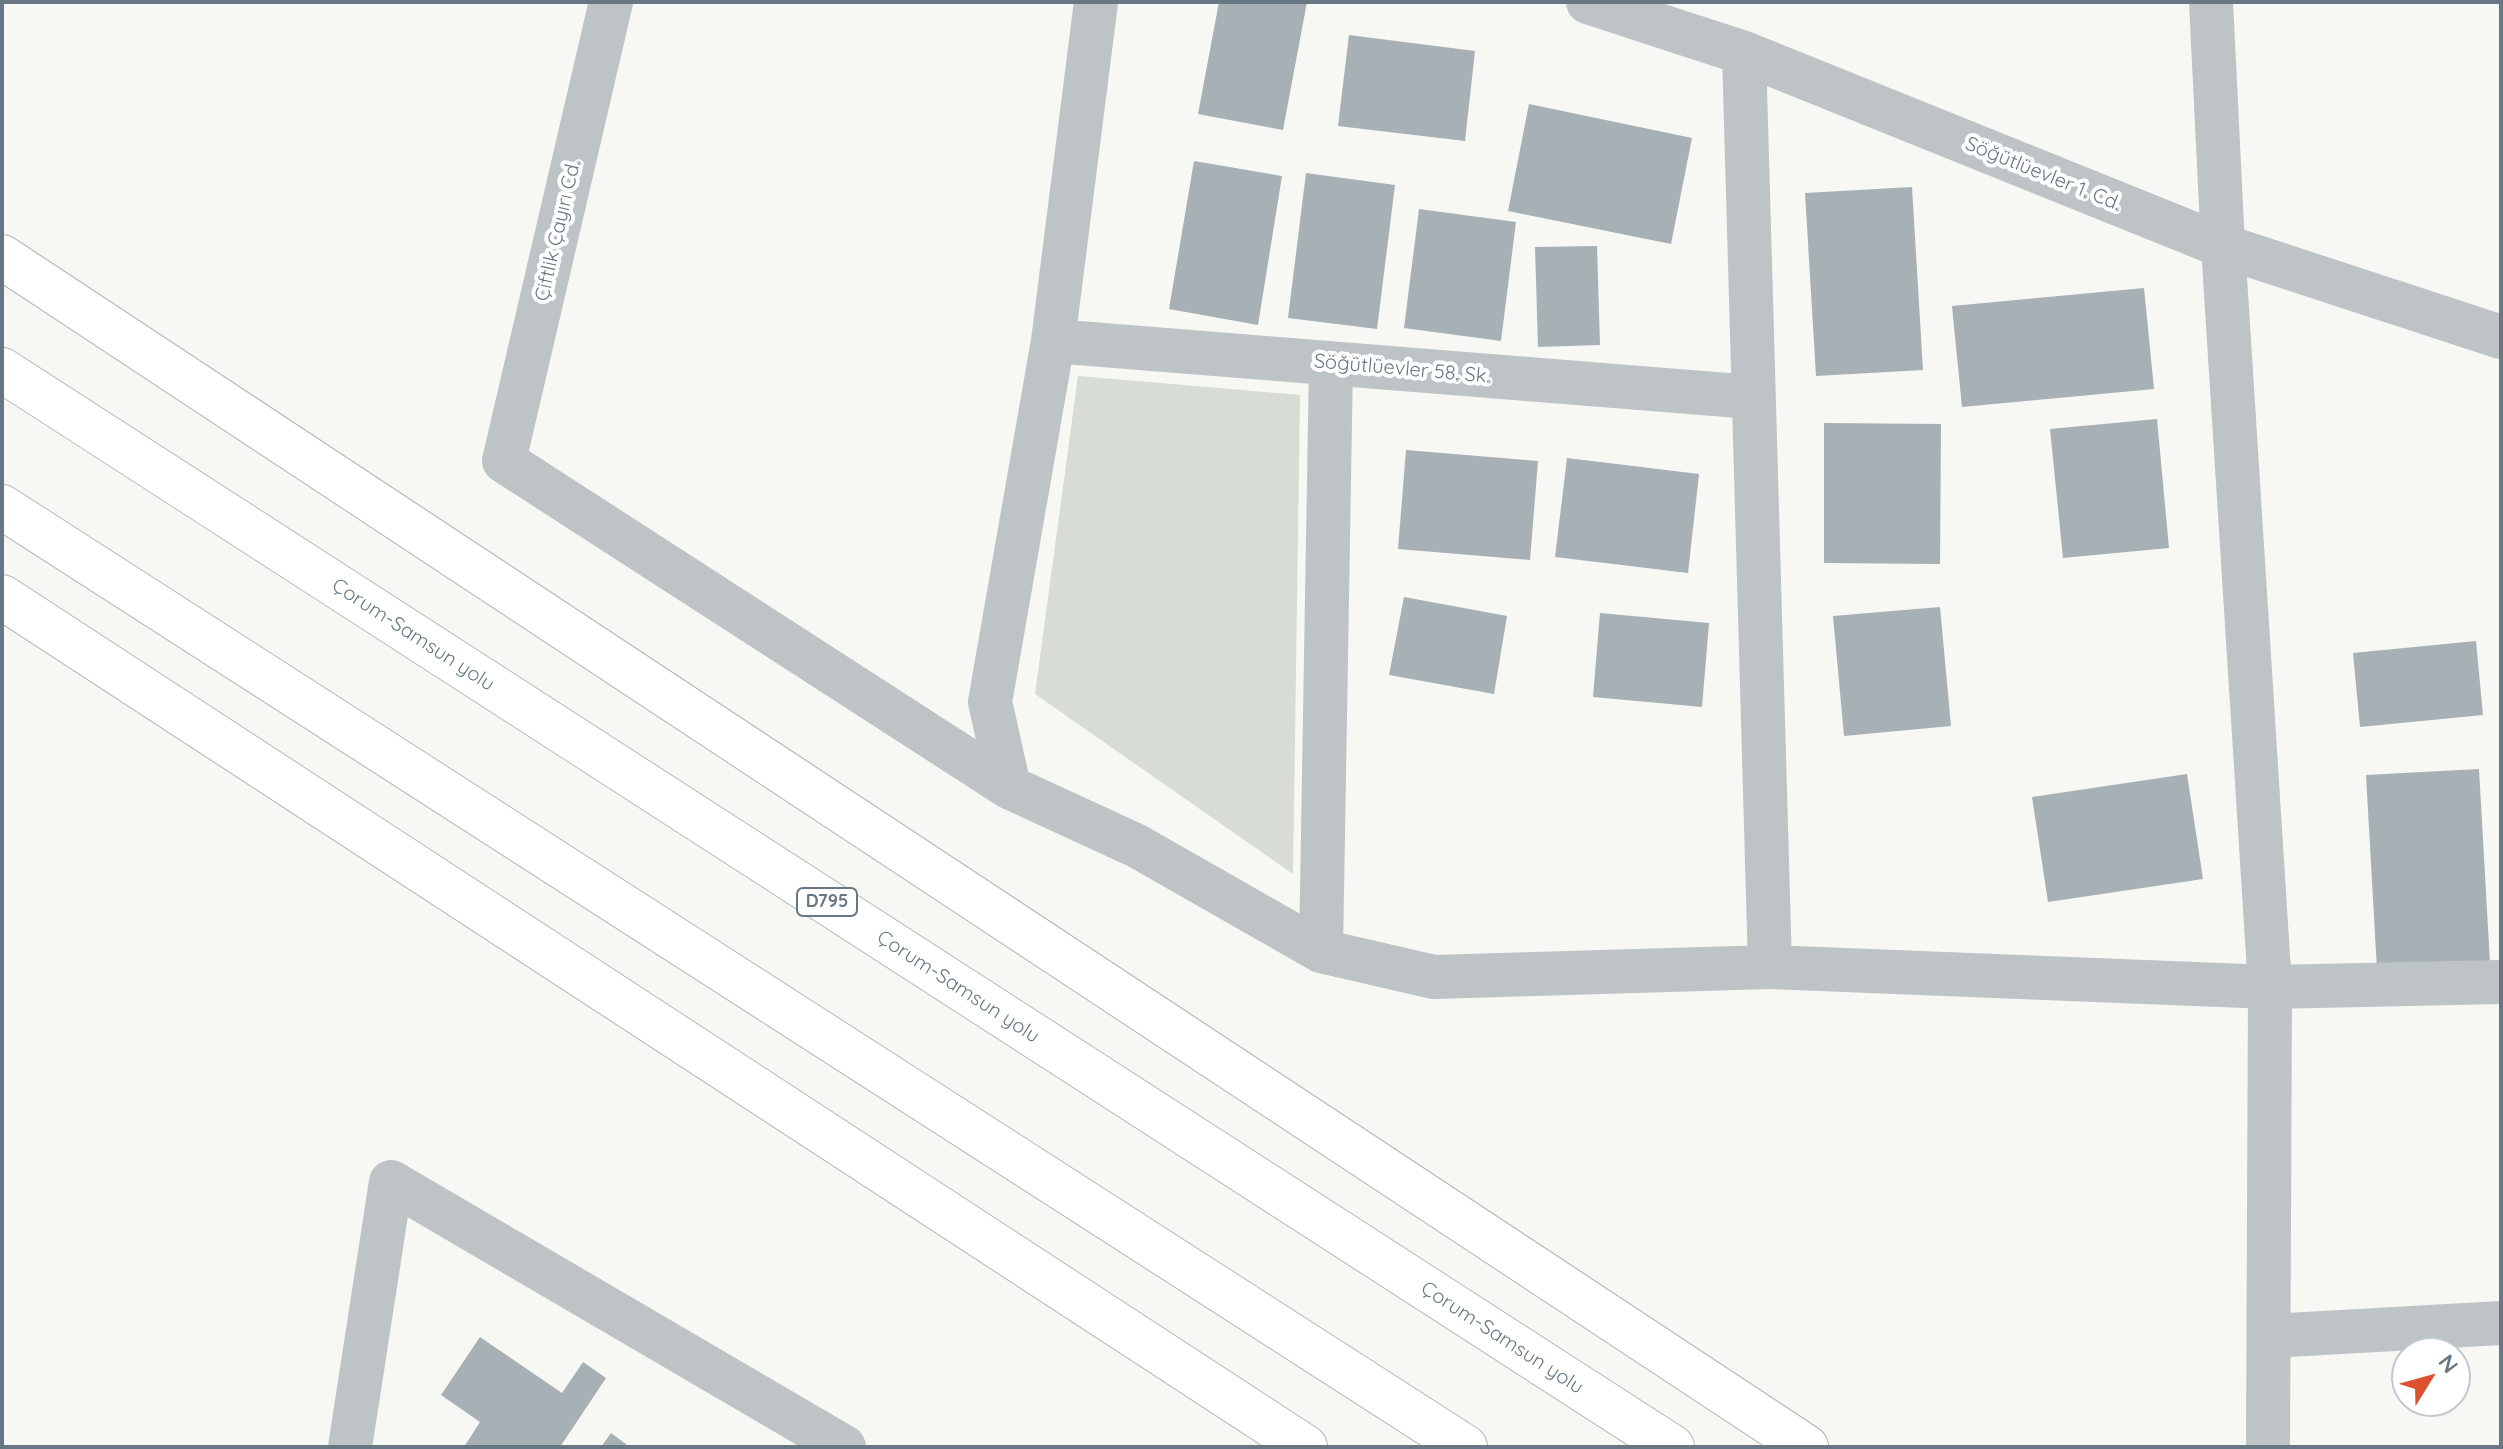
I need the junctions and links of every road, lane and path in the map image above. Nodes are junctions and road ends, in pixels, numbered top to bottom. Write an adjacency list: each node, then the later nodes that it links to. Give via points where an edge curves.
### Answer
1 (611, 2): 15 (street, Çiftlik Çayırı Cd., via 504,461)
2 (1096, 2): 9 (street)
3 (1588, 2): 5 (street, Söğütlüevler 1. Cd.)
4 (2211, 2): 6 (street)
5 (1744, 53): 6 (street, Söğütlüevler 1. Cd.); 12 (street)
6 (2223, 246): 8 (street, Söğütlüevler 1. Cd.); 19 (street)
7 (2, 257): 27 (highway)
8 (2501, 337)
9 (1053, 341): 10 (street, Söğütlüevler 58. Sk.); 15 (street, via 990,702)
10 (1331, 363): 12 (street, Söğütlüevler 58. Sk.); 16 (street)
11 (2, 370): 22 (highway, Çorum-Samsun yolu / D795)
12 (1752, 397): 17 (street)
13 (2, 507): 26 (highway)
14 (2, 597): 25 (highway)
15 (1009, 787): 16 (street, via 1137,846)
16 (1321, 951): 17 (street, via 1434,977)
17 (1770, 967): 19 (street)
18 (2501, 982): 19 (street)
19 (2270, 987): 21 (street)
20 (2501, 1323): 21 (street)
21 (2270, 1336): 28 (street)
22 (1662, 1441)
23 (350, 1447): 24 (street, via 391,1182)
24 (844, 1447)
25 (1305, 1447)
26 (1465, 1447)
27 (1806, 1447)
28 (2268, 1447)

